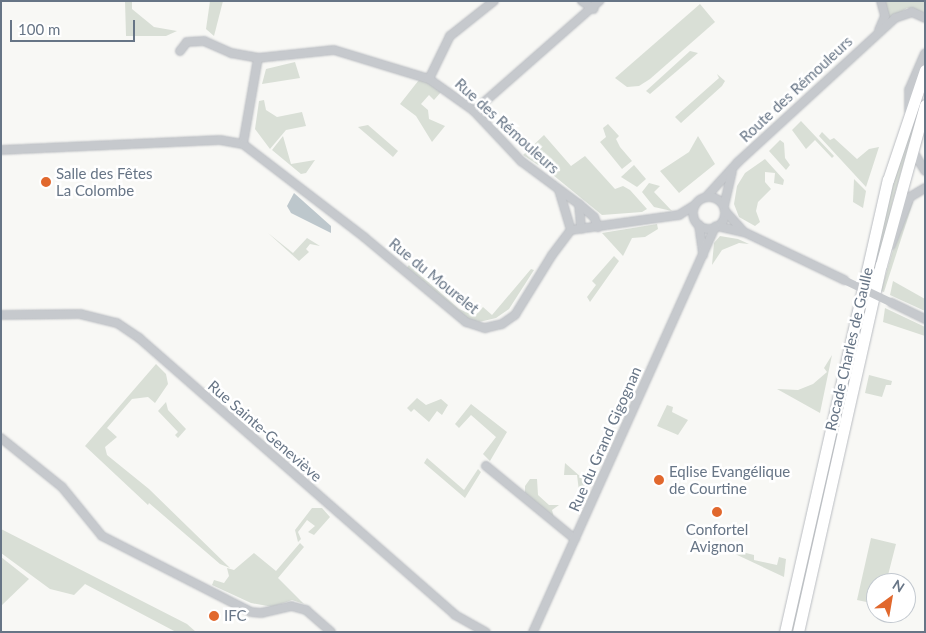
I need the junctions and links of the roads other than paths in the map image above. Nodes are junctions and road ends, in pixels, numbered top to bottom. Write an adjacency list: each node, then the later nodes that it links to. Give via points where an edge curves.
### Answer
1 (494, 1): 11 (street, via 450,36)
2 (582, 1): 4 (street)
3 (881, 1): 6 (street, via 885,16)
4 (598, 3): 13 (street)
5 (925, 18): 6 (street, Route des Rémouleurs, via 906,12)
6 (879, 31): 18 (street, Route des Rémouleurs)
7 (180, 51): 9 (street, Rue des Rémouleurs, via 187,42 204,41 231,53)
8 (925, 53): 14 (street, via 909,90)
9 (258, 58): 11 (street, Rue des Rémouleurs, via 334,50); 15 (street)
10 (925, 70): 14 (main road, Rocade Charles de Gaulle)
11 (429, 79): 13 (street, Rue des Rémouleurs)
12 (925, 105): 16 (main road, Rocade Charles de Gaulle)
13 (474, 111): 21 (street, Rue des Rémouleurs, via 521,161)
14 (909, 111): 43 (main road, Rocade Charles de Gaulle, via 874,238)
15 (243, 144): 17 (street, via 220,140); 31 (street, Rue du Mourelet, via 358,232 466,322 476,326 493,327 515,315)
16 (911, 147): 19 (street, via 917,162); 34 (main road, Rocade Charles de Gaulle)
17 (1, 150)
18 (732, 169): 22 (street, Route des Rémouleurs); 25 (street)
19 (925, 170)
20 (925, 188): 34 (street, via 910,197)
21 (558, 190): 23 (street, Rue des Rémouleurs); 31 (street, Rue des Rémouleurs)
22 (707, 196): 24 (street); 25 (street, via 717,199)
23 (579, 204): 28 (street, Rue des Rémouleurs, via 594,217); 30 (street)
24 (694, 205): 26 (street); 27 (street)
25 (724, 209): 29 (street, via 723,220); 32 (street)
26 (679, 215): 27 (street); 28 (street)
27 (697, 223): 29 (street); 33 (street)
28 (598, 227): 30 (street)
29 (716, 227): 32 (street); 33 (street, Rue du Grand Gigognan)
30 (581, 229): 31 (street)
31 (571, 230)
32 (744, 232): 36 (street, bridge)
33 (703, 257): 39 (street, Rue du Grand Gigognan)
34 (881, 265): 44 (main road, Rocade Charles de Gaulle)
35 (1, 315): 41 (street, Rue Sainte-Geneviève, via 80,314 117,323 139,338 455,615)
36 (925, 319)
37 (1, 438): 40 (street, via 62,486 102,536 251,612 262,613 291,606 306,610)
38 (486, 466): 39 (street)
39 (575, 539): 42 (street, Rue du Grand Gigognan)
40 (330, 632)
41 (486, 632)
42 (533, 632)
43 (785, 632)
44 (798, 632)

